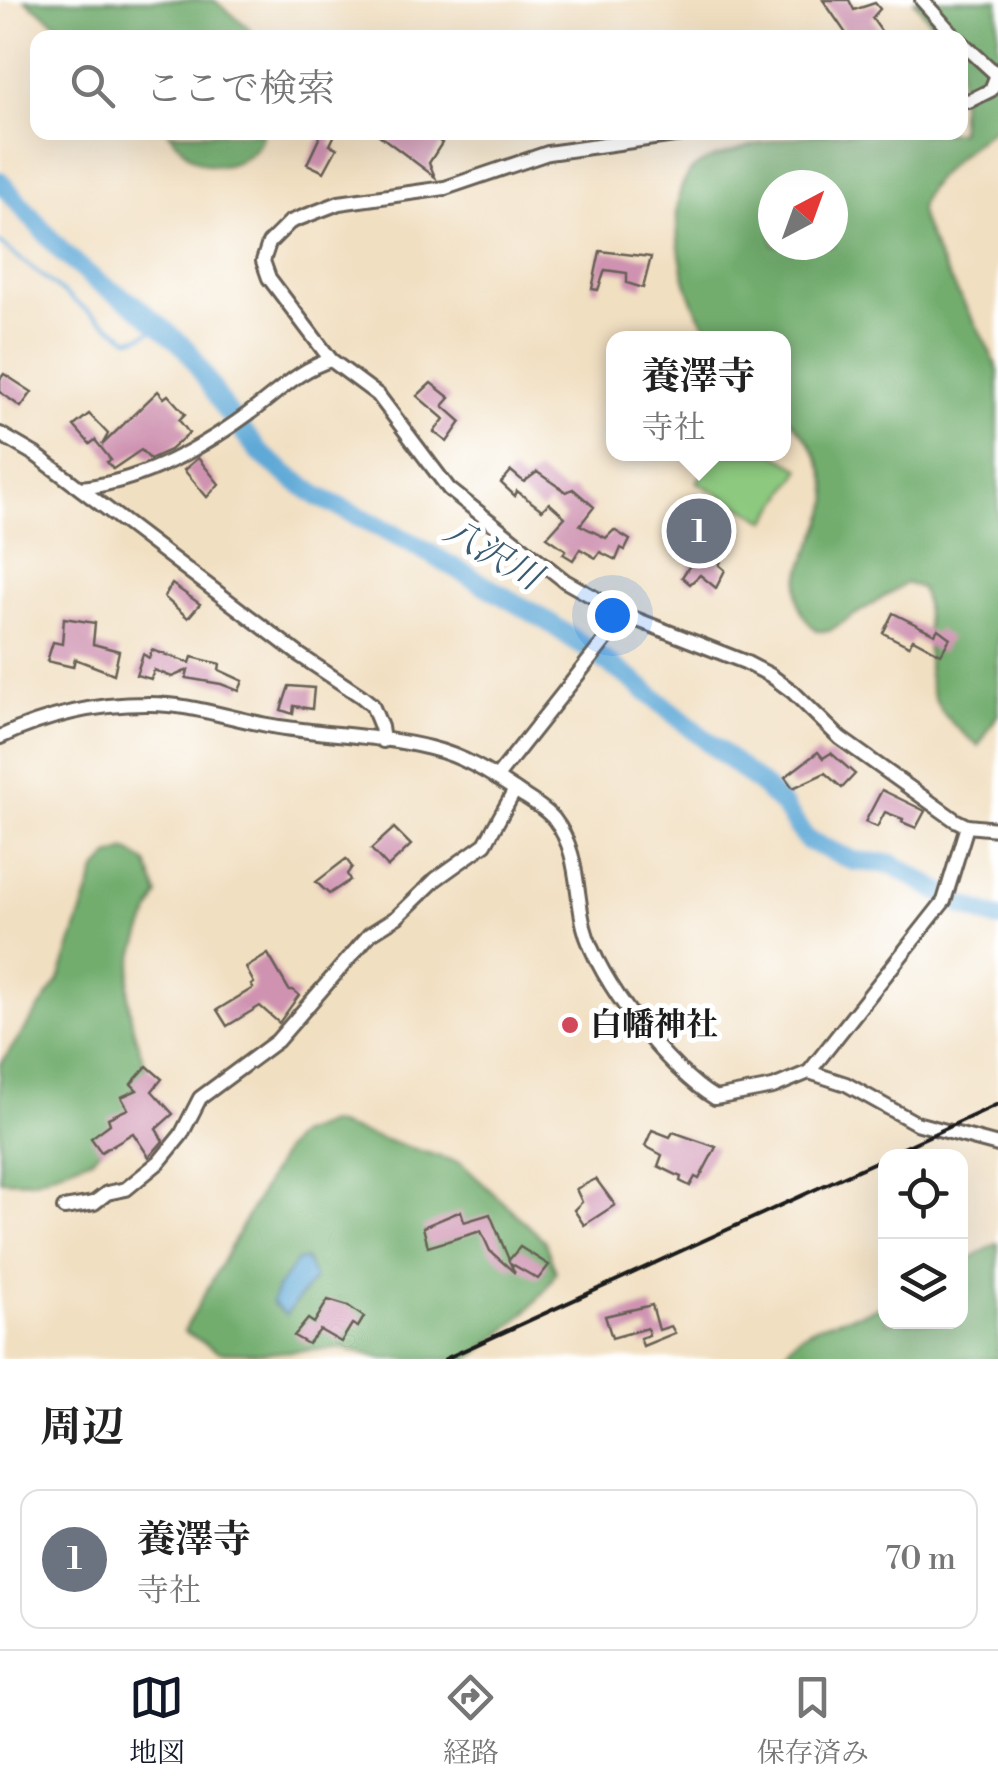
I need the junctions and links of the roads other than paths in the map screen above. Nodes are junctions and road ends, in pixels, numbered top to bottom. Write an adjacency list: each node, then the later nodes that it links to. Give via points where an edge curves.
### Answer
1 (922, 0): 2 (street)
2 (949, 30)
3 (968, 48): 4 (street)
4 (997, 73): 5 (street, via 991,90)
5 (968, 101)
6 (640, 140): 7 (street, via 548,153 445,188 339,203 290,222 269,243 263,261 268,278)
7 (331, 360): 9 (street, via 140,476); 10 (street, via 378,396 449,489 566,581)
8 (0, 434): 9 (street)
9 (80, 488): 12 (street, via 372,706)
10 (625, 615): 13 (street); 15 (street, via 770,675 840,738)
11 (0, 737): 12 (street, via 107,706 167,704)
12 (384, 741): 13 (street, via 446,753)
13 (496, 778): 14 (street)
14 (514, 790): 17 (street, via 550,814 564,833 594,952 611,985 680,1073 715,1098); 19 (street, via 485,844 370,934 277,1041 200,1098 159,1162 126,1189)
15 (967, 826): 16 (street); 17 (street, via 944,901)
16 (998, 828)
17 (809, 1072): 18 (street, via 846,1084 916,1123)
18 (998, 1145)
19 (64, 1208)

